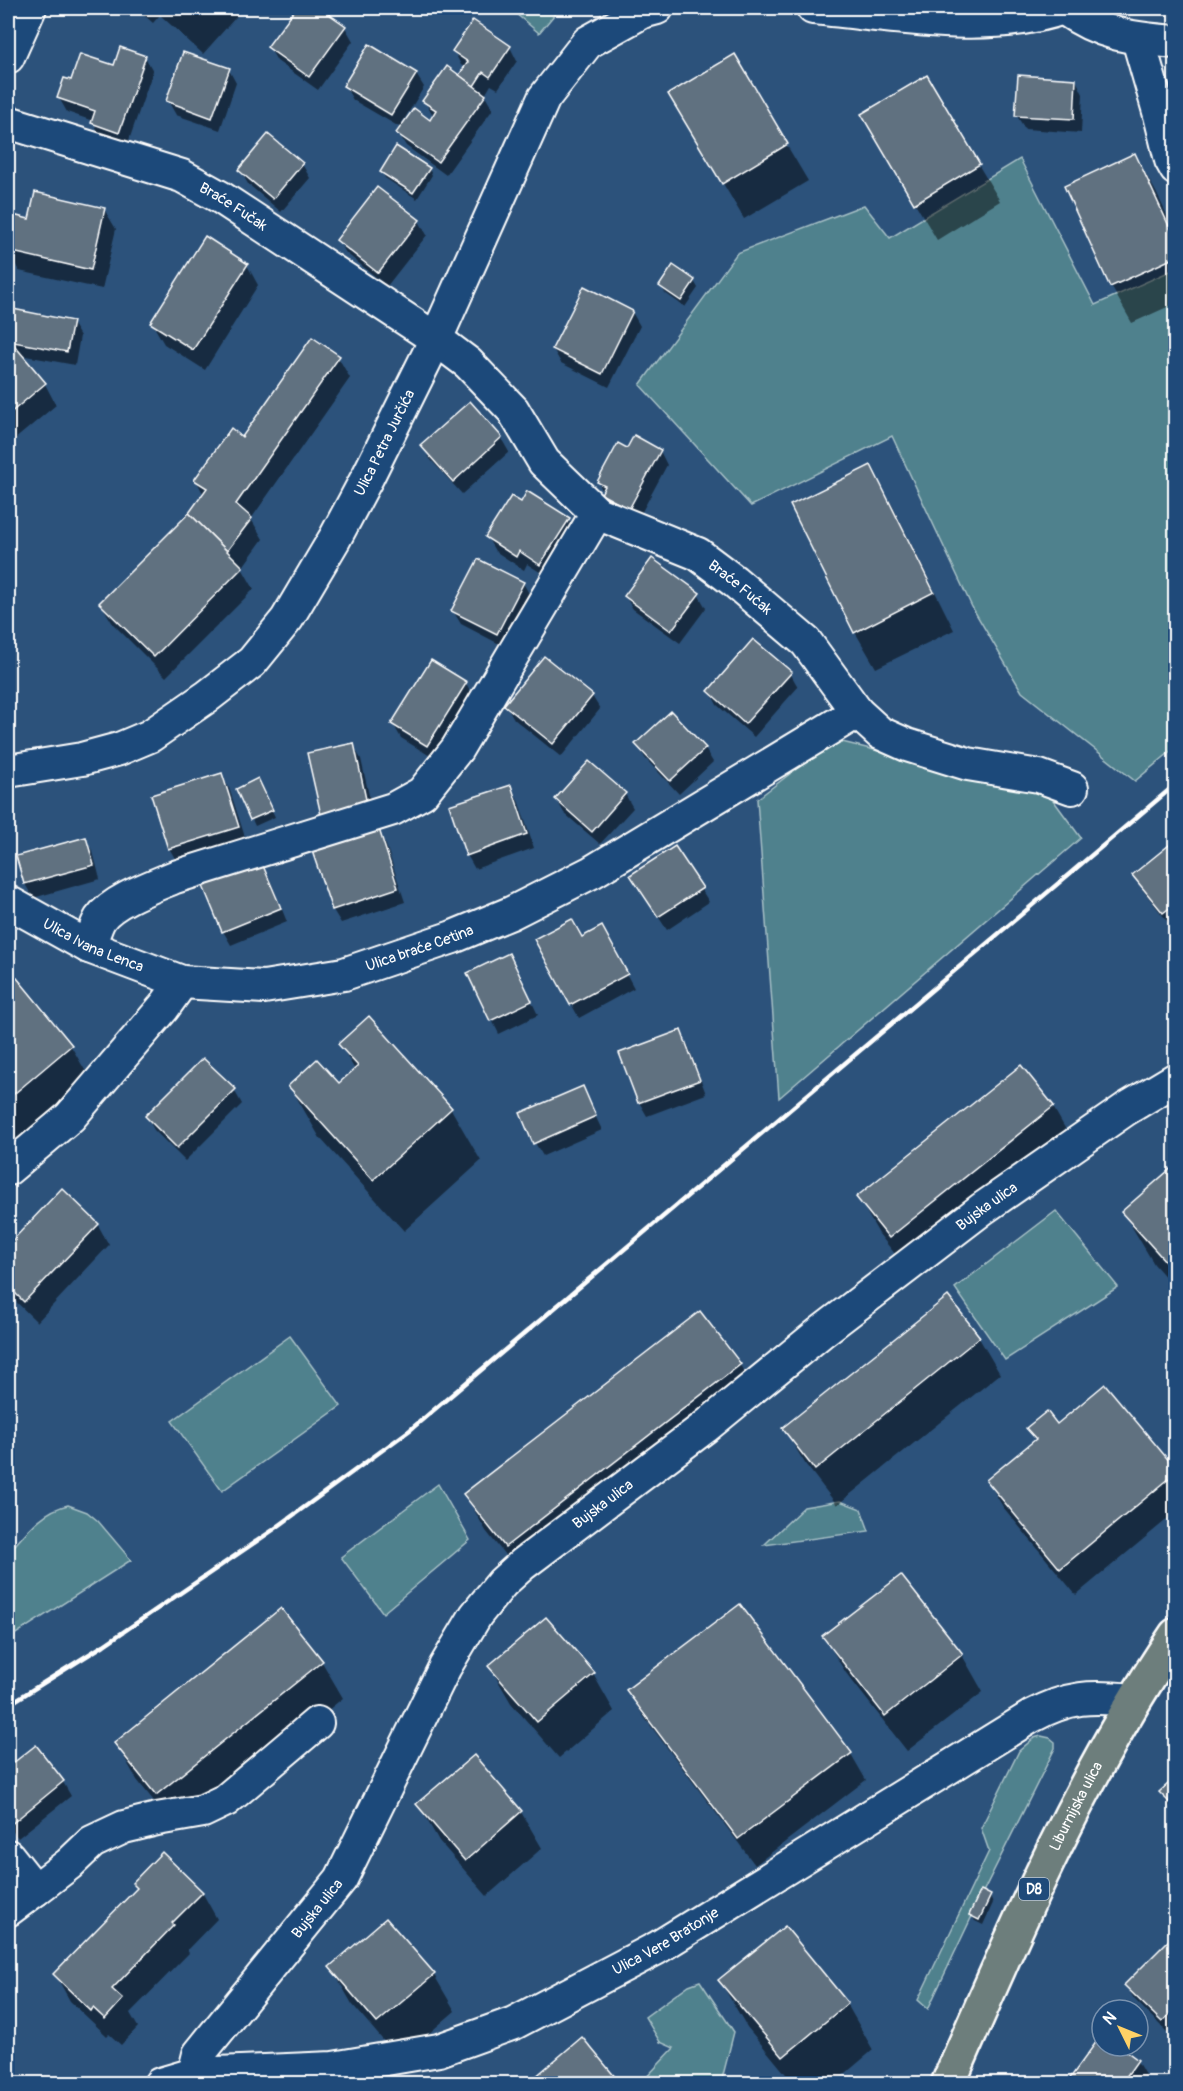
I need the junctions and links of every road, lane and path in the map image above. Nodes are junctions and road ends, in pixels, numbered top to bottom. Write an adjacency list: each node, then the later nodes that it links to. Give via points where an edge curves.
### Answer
1 (30, 8): 7 (street)
2 (657, 8): 10 (street, Ulica Petra Jurčića, via 642,12 588,42 544,98)
3 (813, 8): 4 (street, via 955,21 1007,20)
4 (1063, 8): 5 (street, via 1106,32)
5 (1138, 39): 6 (street); 9 (street)
6 (1176, 42)
7 (8, 57)
8 (8, 122): 10 (street, Braće Fučak, via 182,176)
9 (1176, 169)
10 (436, 339): 11 (street, Braće Fućak, via 468,363 513,410 543,462); 13 (street, Ulica Petra Jurčića, via 335,538 287,619 252,662 150,736 82,759)
11 (597, 513): 12 (street, Braće Fućak, via 698,554 806,642); 16 (street, via 457,749 422,793 393,809 175,877 141,892 100,919)
12 (857, 712): 14 (street, Braće Fućak, via 880,733 907,745 968,764 1039,776); 17 (street, Ulica braće Cetina, via 592,872 453,937 344,974 304,981 264,987)
13 (8, 771)
14 (1072, 788)
15 (8, 902): 16 (street, Ulica Ivana Lenca)
16 (89, 946): 17 (street, Ulica Ivana Lenca)
17 (182, 982): 19 (street, via 70,1117)
18 (1176, 1079): 26 (street, Bujska ulica, via 982,1209 502,1583 476,1615 446,1667 341,1879 199,2054)
19 (8, 1168)
20 (1176, 1635): 21 (main road, Liburnijska ulica / D8)
21 (1132, 1700): 26 (street, Ulica Vere Bratonje, via 1095,1697 1056,1703 657,1948 514,2023 439,2050 333,2068); 28 (main road, Liburnijska ulica / D8, via 1073,1808 1014,1931)
22 (316, 1723): 24 (street, via 226,1800 203,1810 124,1827 92,1842)
23 (8, 1856): 24 (street)
24 (35, 1890): 25 (street)
25 (8, 1910)
26 (194, 2074): 27 (street, Ulica Vere Bratonje)
27 (160, 2084)
28 (948, 2084)

